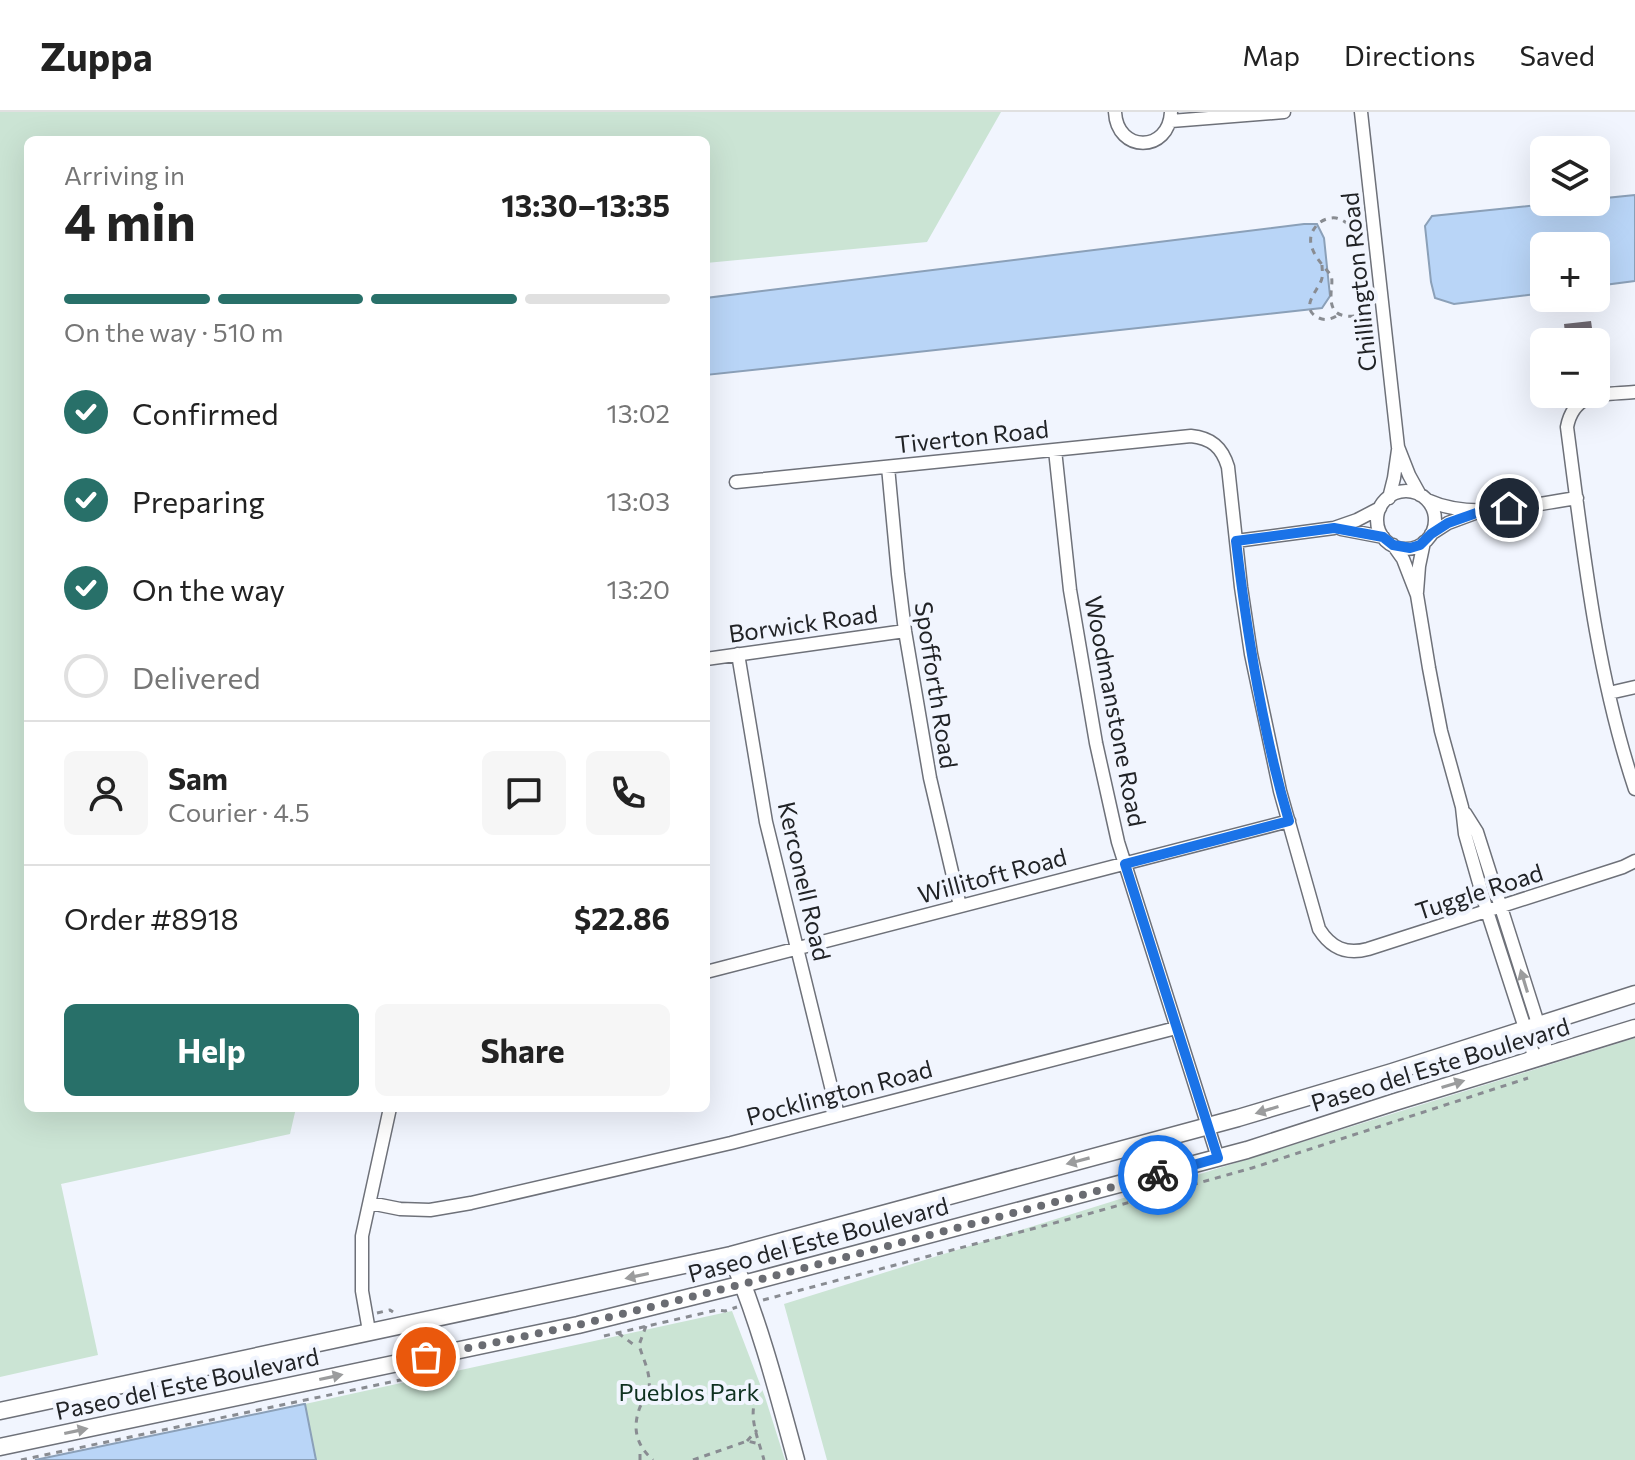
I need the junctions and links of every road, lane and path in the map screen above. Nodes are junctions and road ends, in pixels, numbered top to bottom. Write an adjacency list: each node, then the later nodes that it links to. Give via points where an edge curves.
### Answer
1 (1115, 112): 4 (street, via 1119,131 1144,143 1161,137)
2 (1284, 112): 4 (street)
3 (1361, 112): 10 (street, Chillington Road)
4 (1171, 116)
5 (1359, 229): 6 (path, via 1336,218 1319,223 1310,243)
6 (1322, 265): 7 (path, via 1331,275 1331,305); 7 (path, via 1310,307 1321,319)
7 (1339, 314): 8 (path)
8 (1369, 314)
9 (1635, 392): 16 (street, via 1593,396 1574,407 1567,427)
10 (1398, 447): 14 (street, Chillington Road); 15 (street, Chillington Road)
11 (1055, 450): 12 (street, Tiverton Road); 21 (street, Tiverton Road, via 1191,436 1211,441 1228,467); 33 (street, Woodmanstone Road, via 1070,590 1096,743)
12 (888, 467): 13 (street, Tiverton Road); 24 (street, Spofforth Road)
13 (736, 482)
14 (1423, 497): 15 (street, via 1404,491); 18 (street, via 1451,508); 20 (street, via 1435,519)
15 (1389, 498): 17 (street)
16 (1577, 498): 18 (street); 28 (street)
17 (1380, 508): 19 (street); 22 (street, via 1378,523)
18 (1482, 511): 20 (street, via 1448,523)
19 (1334, 528): 21 (street); 22 (street)
20 (1428, 538): 22 (street, via 1410,548); 23 (street, via 1420,558)
21 (1236, 541): 31 (street, via 1251,654)
22 (1388, 541): 23 (street, via 1403,559)
23 (1417, 595): 30 (street, via 1441,731)
24 (905, 631): 25 (street, Borwick Road); 34 (street, Spofforth Road, via 930,778)
25 (738, 654): 26 (street, Borwick Road); 37 (street, Kerconell Road, via 766,822)
26 (710, 658)
27 (1635, 687): 28 (street)
28 (1609, 693): 29 (street)
29 (1635, 789)
30 (1462, 807): 35 (street, via 1477,832); 36 (street)
31 (1289, 821): 33 (street, Willitoft Road); 36 (street, Tuggle Road, via 1319,929 1334,947 1357,952)
32 (1635, 861): 35 (street, Tuggle Road)
33 (1125, 864): 34 (street, Willitoft Road); 40 (street, Woodmanstone Road)
34 (960, 906): 37 (street, Willitoft Road)
35 (1501, 907): 36 (street, Tuggle Road); 41 (street, one-way to 35)
36 (1487, 911): 41 (street)
37 (798, 948): 38 (street, Willitoft Road); 45 (street, Kerconell Road)
38 (710, 971)
39 (1635, 994): 41 (main road, Paseo del Este Boulevard)
40 (1176, 1028): 45 (street, Pocklington Road); 46 (street, Woodmanstone Road)
41 (1532, 1028): 43 (street); 46 (main road, Paseo del Este Boulevard, one-way to 46)
42 (1635, 1028): 43 (main road, Paseo del Este Boulevard)
43 (1542, 1057): 47 (main road, Paseo del Este Boulevard, one-way to 43)
44 (389, 1112): 48 (street)
45 (838, 1115): 48 (street, Pocklington Road, via 471,1203 430,1210)
46 (1208, 1126): 47 (street, Woodmanstone Road); 49 (main road, Paseo del Este Boulevard, one-way to 49)
47 (1218, 1158): 50 (main road, Paseo del Este Boulevard)
48 (370, 1203): 54 (street, via 362,1236 362,1291)
49 (731, 1255): 50 (main road); 54 (main road, Paseo del Este Boulevard, one-way to 54)
50 (743, 1284): 63 (main road, Paseo del Este Boulevard, one-way to 50, via 578,1325); 68 (main road)
51 (382, 1312): 52 (path)
52 (398, 1312)
53 (646, 1326): 56 (path)
54 (369, 1331): 58 (main road, Paseo del Este Boulevard)
55 (618, 1333): 56 (path)
56 (639, 1348): 61 (path, via 649,1386 636,1420)
57 (757, 1397): 59 (path, via 752,1410)
58 (0, 1411)
59 (757, 1430): 60 (path); 62 (path)
60 (747, 1441): 62 (path); 66 (path)
61 (640, 1444): 64 (path); 65 (path)
62 (760, 1444): 67 (path)
63 (0, 1447)
64 (640, 1460)
65 (653, 1460)
66 (693, 1460)
67 (764, 1460)
68 (796, 1460)

